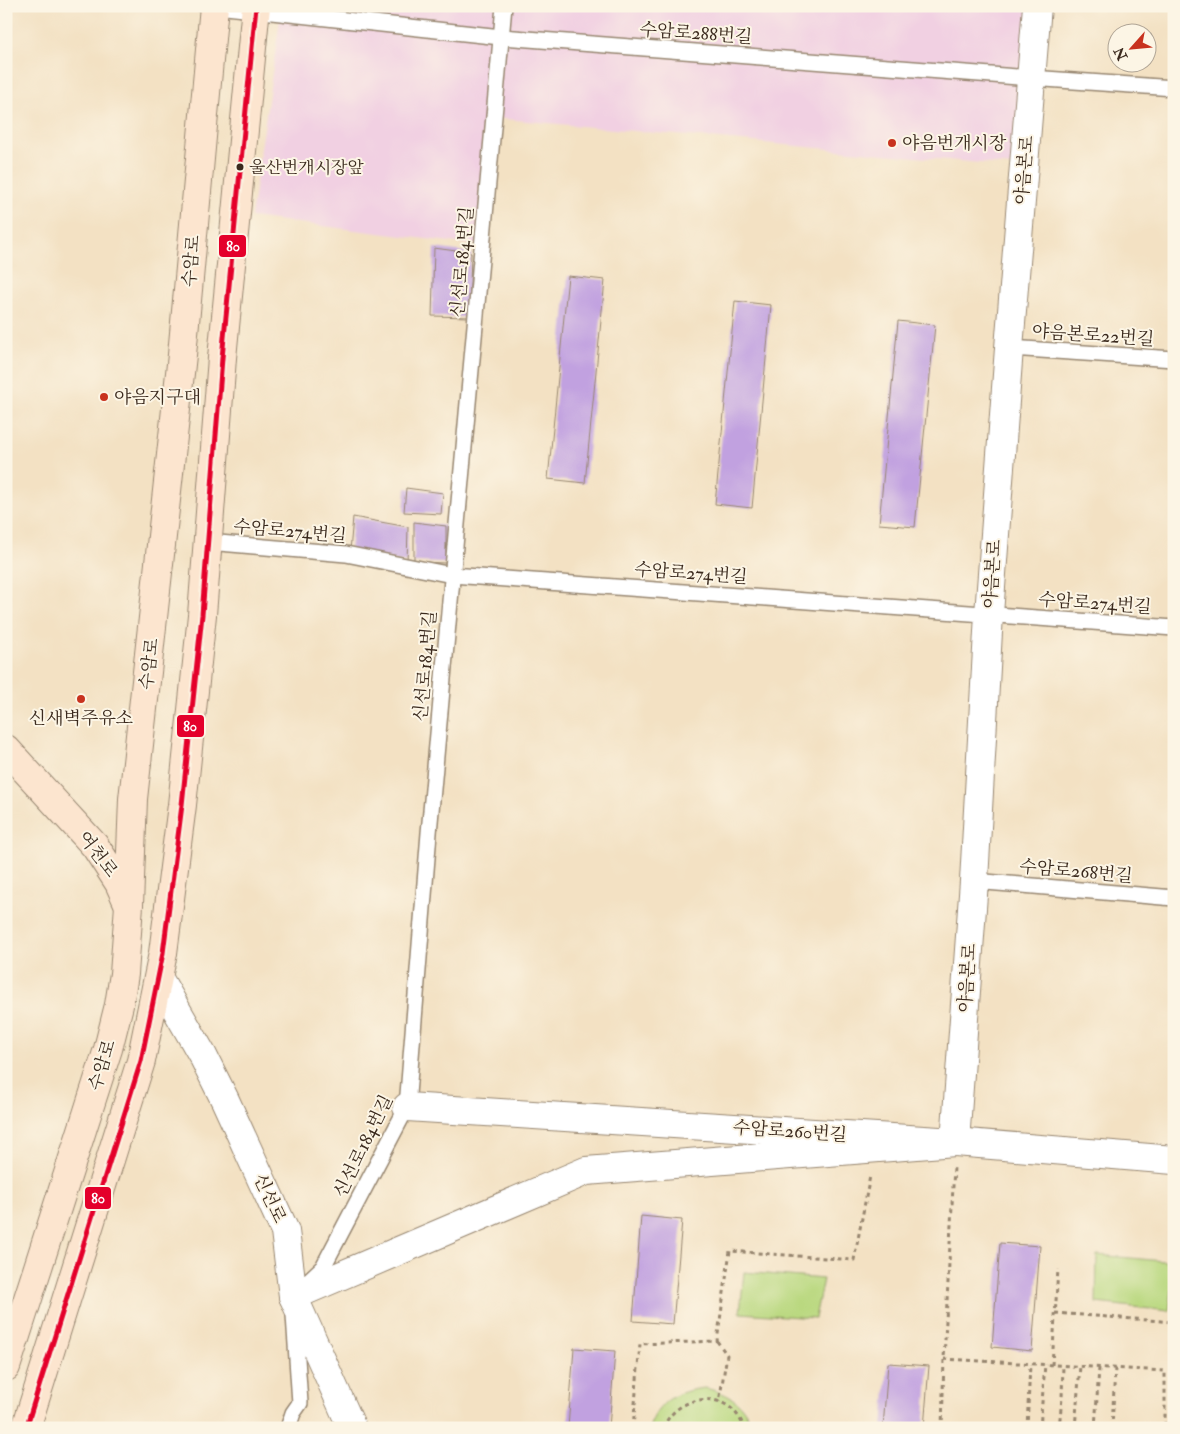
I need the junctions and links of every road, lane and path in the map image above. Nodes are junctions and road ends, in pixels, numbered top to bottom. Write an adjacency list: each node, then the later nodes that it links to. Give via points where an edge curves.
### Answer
1 (215, 6): 4 (lane, 수암로288번길); 17 (main road, 수암로, via 182,355 134,799)
2 (504, 6): 5 (lane, 신선로184번길)
3 (1037, 6): 6 (street, 야음본로)
4 (256, 9): 5 (lane, 수암로288번길); 10 (main road, 수암로, via 222,358)
5 (501, 37): 6 (lane, 수암로288번길); 11 (lane, 신선로184번길)
6 (1032, 78): 7 (lane, 수암로288번길); 8 (street, 야음본로)
7 (1174, 88)
8 (1009, 348): 9 (lane, 야음본로22번길); 12 (street, 야음본로)
9 (1174, 359)
10 (208, 542): 11 (lane, 수암로274번길, via 346,554); 18 (main road, 수암로, via 182,805)
11 (452, 575): 12 (lane, 수암로274번길); 19 (lane, 신선로184번길)
12 (989, 614): 13 (lane, 수암로274번길); 15 (street, 야음본로)
13 (1174, 628)
14 (6, 749): 17 (main road, 여천로, via 95,846)
15 (974, 881): 16 (lane, 수암로268번길); 20 (street, 야음본로)
16 (1174, 898)
17 (129, 905): 18 (main road, 여천로); 34 (main road, 수암로, via 121,997 108,1049)
18 (158, 979): 24 (street, 신선로, via 203,1056 285,1231); 38 (main road, 수암로, via 141,1061)
19 (407, 1107): 20 (street, 수암로260번길); 24 (lane, 신선로184번길, via 322,1267)
20 (955, 1142): 21 (street); 22 (street, 수암로260번길); 28 (path)
21 (875, 1148): 24 (street, via 586,1171); 27 (path, via 854,1260 730,1251)
22 (1174, 1160)
23 (1058, 1269): 25 (path)
24 (293, 1296): 39 (lane, via 300,1403); 40 (street, 신선로)
25 (1055, 1313): 26 (path); 31 (path)
26 (1174, 1322)
27 (717, 1341): 37 (path, via 727,1355); 41 (path, via 640,1344)
28 (944, 1359): 29 (path); 44 (path)
29 (1030, 1364): 30 (path); 45 (path)
30 (1045, 1364): 31 (path); 46 (path)
31 (1052, 1364): 32 (path)
32 (1063, 1365): 33 (path); 47 (path)
33 (1080, 1366): 35 (path); 48 (path)
34 (6, 1367)
35 (1099, 1368): 36 (path); 49 (path)
36 (1115, 1368): 50 (path); 51 (path, via 1165,1371)
37 (719, 1402): 42 (path, via 703,1399 687,1403 666,1420); 43 (path, via 730,1407)
38 (26, 1428)
39 (288, 1428)
40 (352, 1428)
41 (633, 1428)
42 (663, 1428)
43 (744, 1428)
44 (942, 1428)
45 (1027, 1428)
46 (1040, 1428)
47 (1059, 1428)
48 (1075, 1428)
49 (1094, 1428)
50 (1112, 1428)
51 (1165, 1428)

